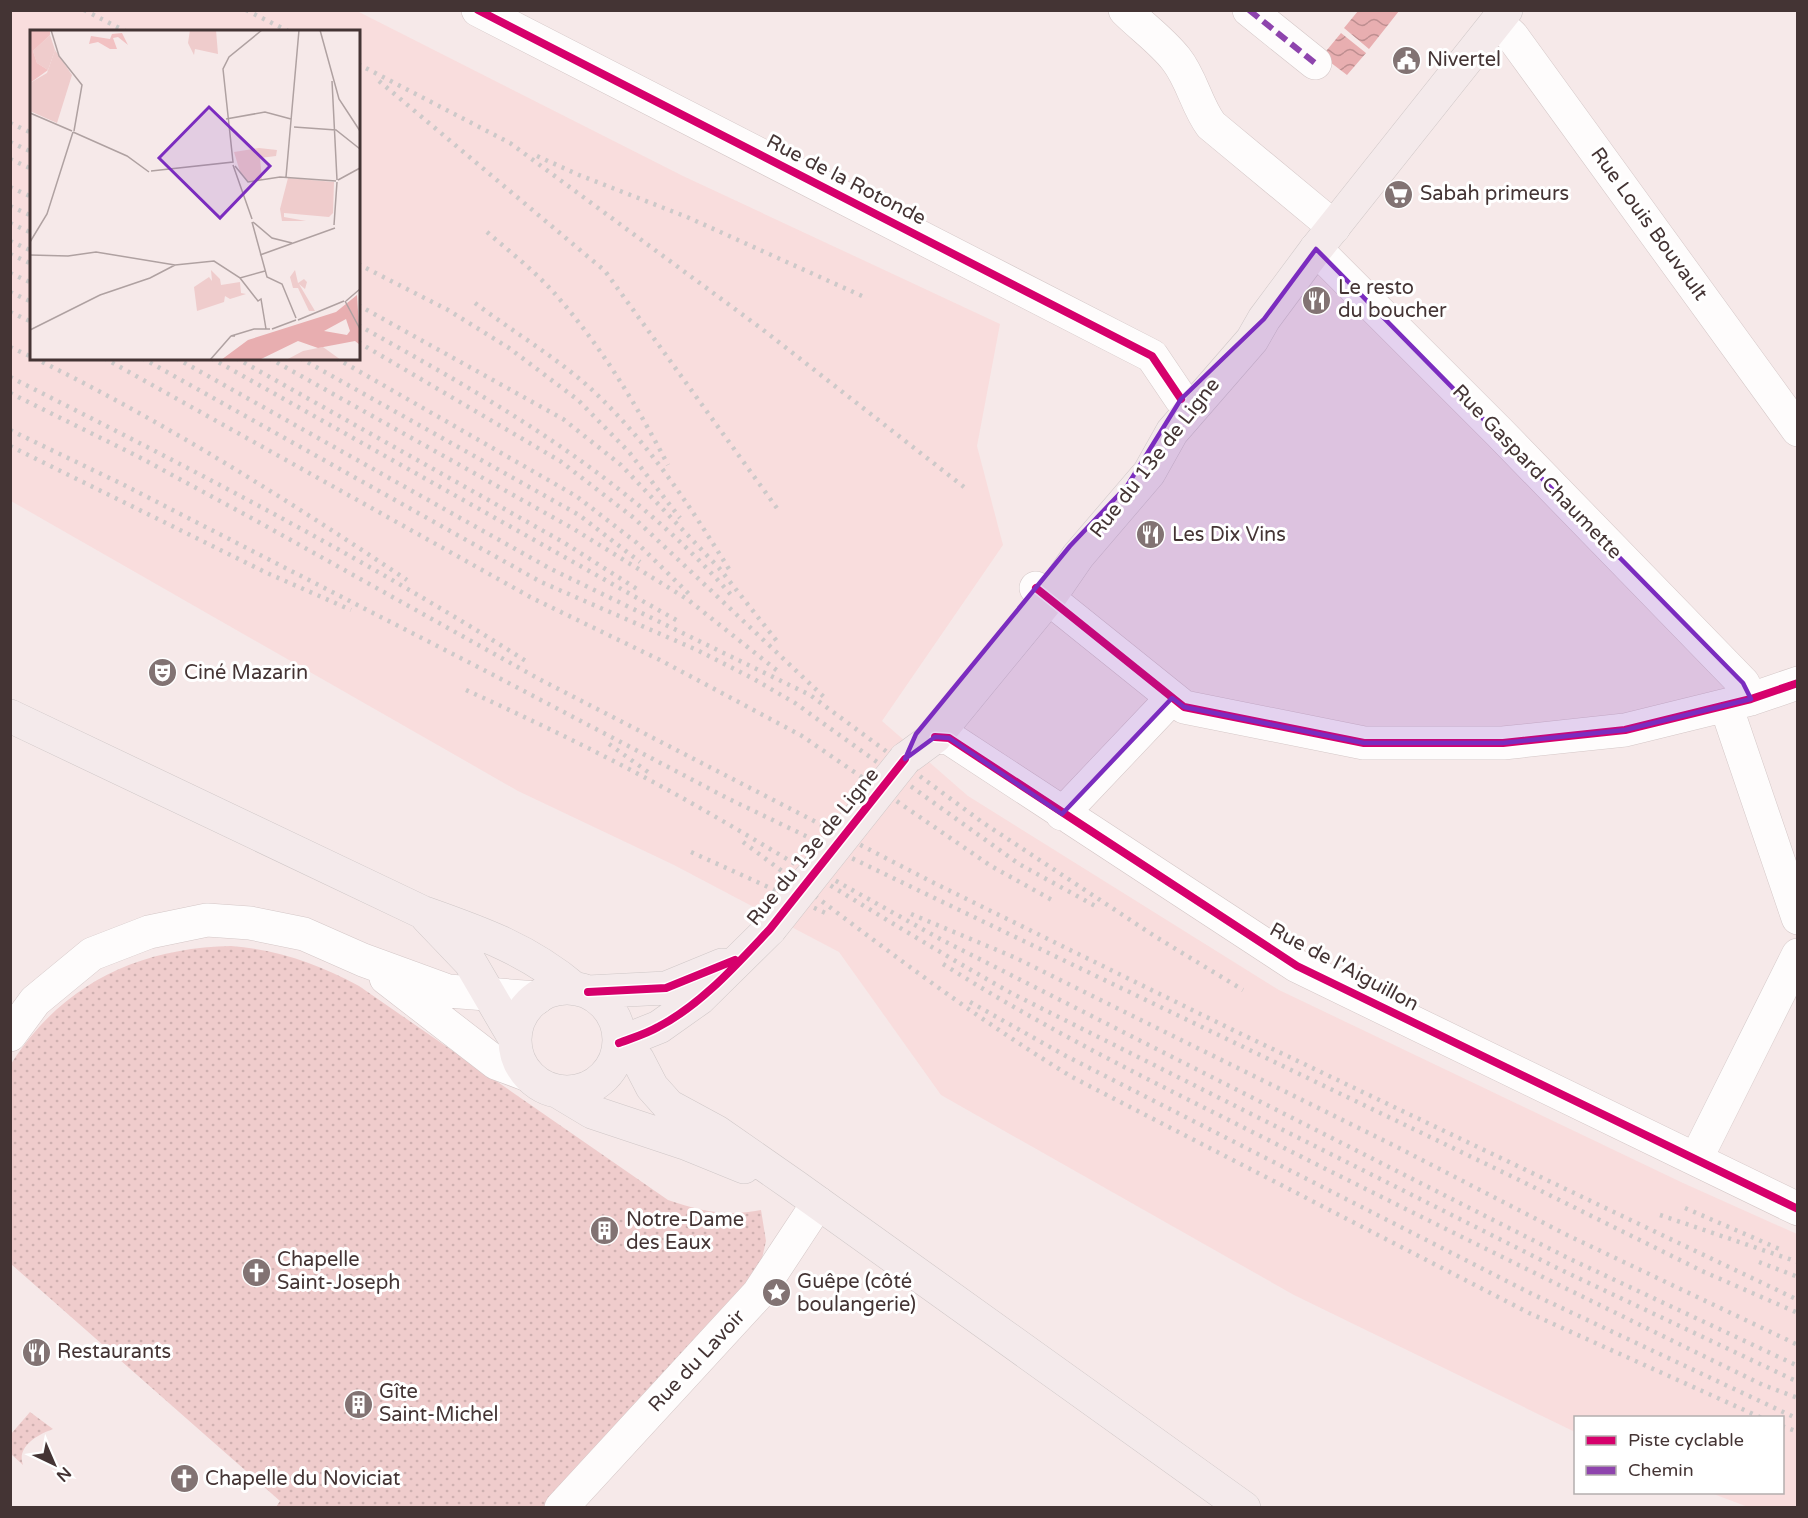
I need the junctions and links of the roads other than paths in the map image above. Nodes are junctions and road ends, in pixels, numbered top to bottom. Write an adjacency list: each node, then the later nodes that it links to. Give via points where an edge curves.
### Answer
1 (1125, 10): 6 (street, Rue Gaspard Chaumette, via 1176,58 1211,125)
2 (1249, 10): 5 (street)
3 (481, 11): 8 (street, Rue de la Rotonde, via 1152,356)
4 (1501, 16): 6 (main road, Rue du 13e de Ligne); 9 (street, Rue Louis Bouvault)
5 (1316, 63)
6 (1325, 238): 7 (main road, Rue du 13e de Ligne); 14 (street, Rue Gaspard Chaumette, via 1500,433 1743,683)
7 (1264, 319): 8 (main road, Rue du 13e de Ligne, via 1225,352); 10 (main road, Rue du 13e de Ligne, via 1252,340 1172,432 1149,473)
8 (1181, 399): 10 (main road, Rue du 13e de Ligne, via 1149,456)
9 (1797, 430)
10 (1074, 551): 11 (main road, Rue du 13e de Ligne)
11 (1052, 601): 13 (street); 16 (main road, Rue du 13e de Ligne); 17 (main road, via 916,734)
12 (1797, 683): 14 (street)
13 (1172, 698): 14 (street, via 1184,706 1365,743 1536,740 1625,730); 18 (street)
14 (1738, 702): 20 (street, Rue Gaspard Chaumette)
15 (19, 720): 19 (main road)
16 (935, 737): 17 (main road, Rue du 13e de Ligne); 18 (street, Rue de l'Aiguillon, via 949,738)
17 (905, 759): 21 (main road, Rue du 13e de Ligne, bridge)
18 (1062, 814): 33 (street, Rue de l'Aiguillon, via 1297,966)
19 (422, 912): 24 (main road, via 494,937); 26 (main road, via 470,962)
20 (1797, 918)
21 (746, 955): 24 (main road, Rue du 13e de Ligne, via 666,988); 30 (main road, Rue du 13e de Ligne, via 700,998 667,1021)
22 (1797, 955): 25 (street)
23 (363, 960): 26 (street, via 448,991); 28 (street, via 304,934 250,923 207,920 149,932 92,954 34,1001); 31 (street, via 496,1063)
24 (581, 990): 27 (main road, via 549,991); 30 (main road, via 601,1000 612,1012)
25 (1789, 990): 33 (street)
26 (490, 993): 27 (street); 29 (main road)
27 (537, 998): 29 (main road, via 525,1009)
28 (10, 1035)
29 (515, 1039): 31 (main road, via 516,1052)
30 (619, 1043): 32 (main road, via 610,1071 599,1081 586,1089); 34 (main road, via 638,1060 652,1087 669,1106 717,1132)
31 (528, 1075): 32 (main road)
32 (557, 1091): 34 (main road, via 592,1112 685,1143)
33 (1696, 1159): 35 (street, Rue de l'Aiguillon)
34 (807, 1195): 36 (street, Rue du Lavoir, via 758,1294); 37 (main road)
35 (1797, 1209)
36 (561, 1508)
37 (1244, 1508)

